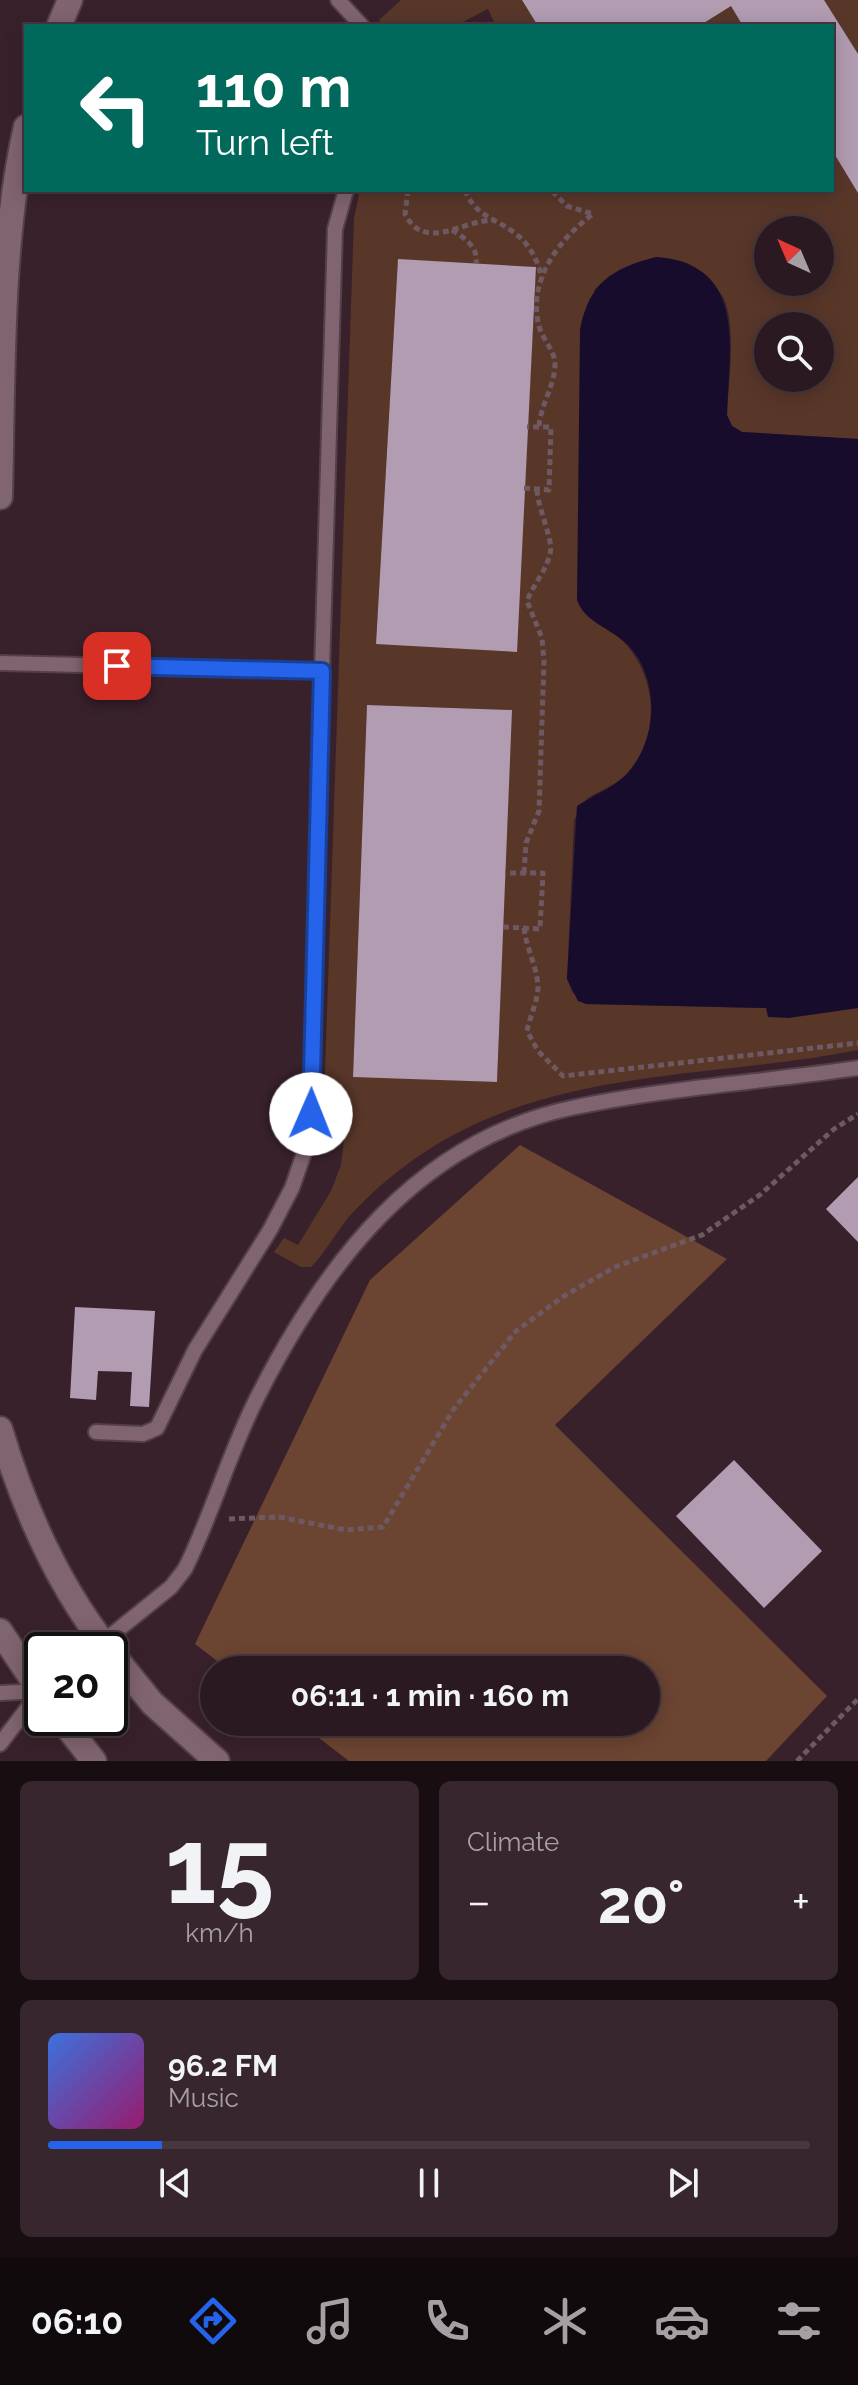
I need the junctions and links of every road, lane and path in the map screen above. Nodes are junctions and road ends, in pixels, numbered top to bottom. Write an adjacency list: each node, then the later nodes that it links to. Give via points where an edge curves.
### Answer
1 (70, 0): 3 (street)
2 (338, 0): 4 (lane)
3 (60, 24)
4 (360, 24)
5 (24, 134): 18 (street, via 7,265)
6 (345, 192): 20 (lane, via 335,229)
7 (408, 192): 11 (path, via 405,214 416,230 439,235)
8 (466, 192): 10 (path, via 471,204)
9 (553, 192): 13 (path, via 567,206 593,214 555,250)
10 (494, 220): 11 (path); 13 (path, via 520,234 537,258)
11 (451, 230): 12 (path, via 470,244)
12 (476, 263)
13 (542, 279): 14 (path, via 538,324 555,355 555,369 540,407)
14 (539, 426): 15 (path); 17 (path, via 551,427 549,490)
15 (527, 427)
16 (524, 488): 17 (path)
17 (537, 490): 22 (path, via 551,553 527,601 542,638 544,661 539,811 526,843)
18 (0, 497)
19 (0, 663): 20 (lane)
20 (322, 671): 29 (lane, via 311,1133 292,1188 195,1350 157,1428 143,1434)
21 (505, 873): 22 (path)
22 (524, 873): 24 (path, via 543,873 540,929)
23 (503, 927): 24 (path)
24 (524, 928): 25 (path, via 538,980 527,1031 563,1076)
25 (858, 1043)
26 (858, 1068): 30 (lane, via 569,1108 486,1139 431,1172 380,1215 327,1279 258,1397)
27 (858, 1114): 30 (path, via 702,1235 615,1267 516,1331 453,1410 383,1527 346,1530 279,1517)
28 (0, 1429): 32 (street, via 42,1543)
29 (96, 1432)
30 (208, 1516): 33 (lane, via 185,1569)
31 (0, 1631): 34 (street)
32 (94, 1632)
33 (122, 1632)
34 (24, 1666)
35 (128, 1676): 43 (street)
36 (24, 1692): 37 (lane)
37 (0, 1693)
38 (858, 1699): 44 (path)
39 (24, 1713): 41 (lane)
40 (74, 1736): 42 (street)
41 (0, 1744)
42 (94, 1761)
43 (217, 1761)
44 (797, 1761)

